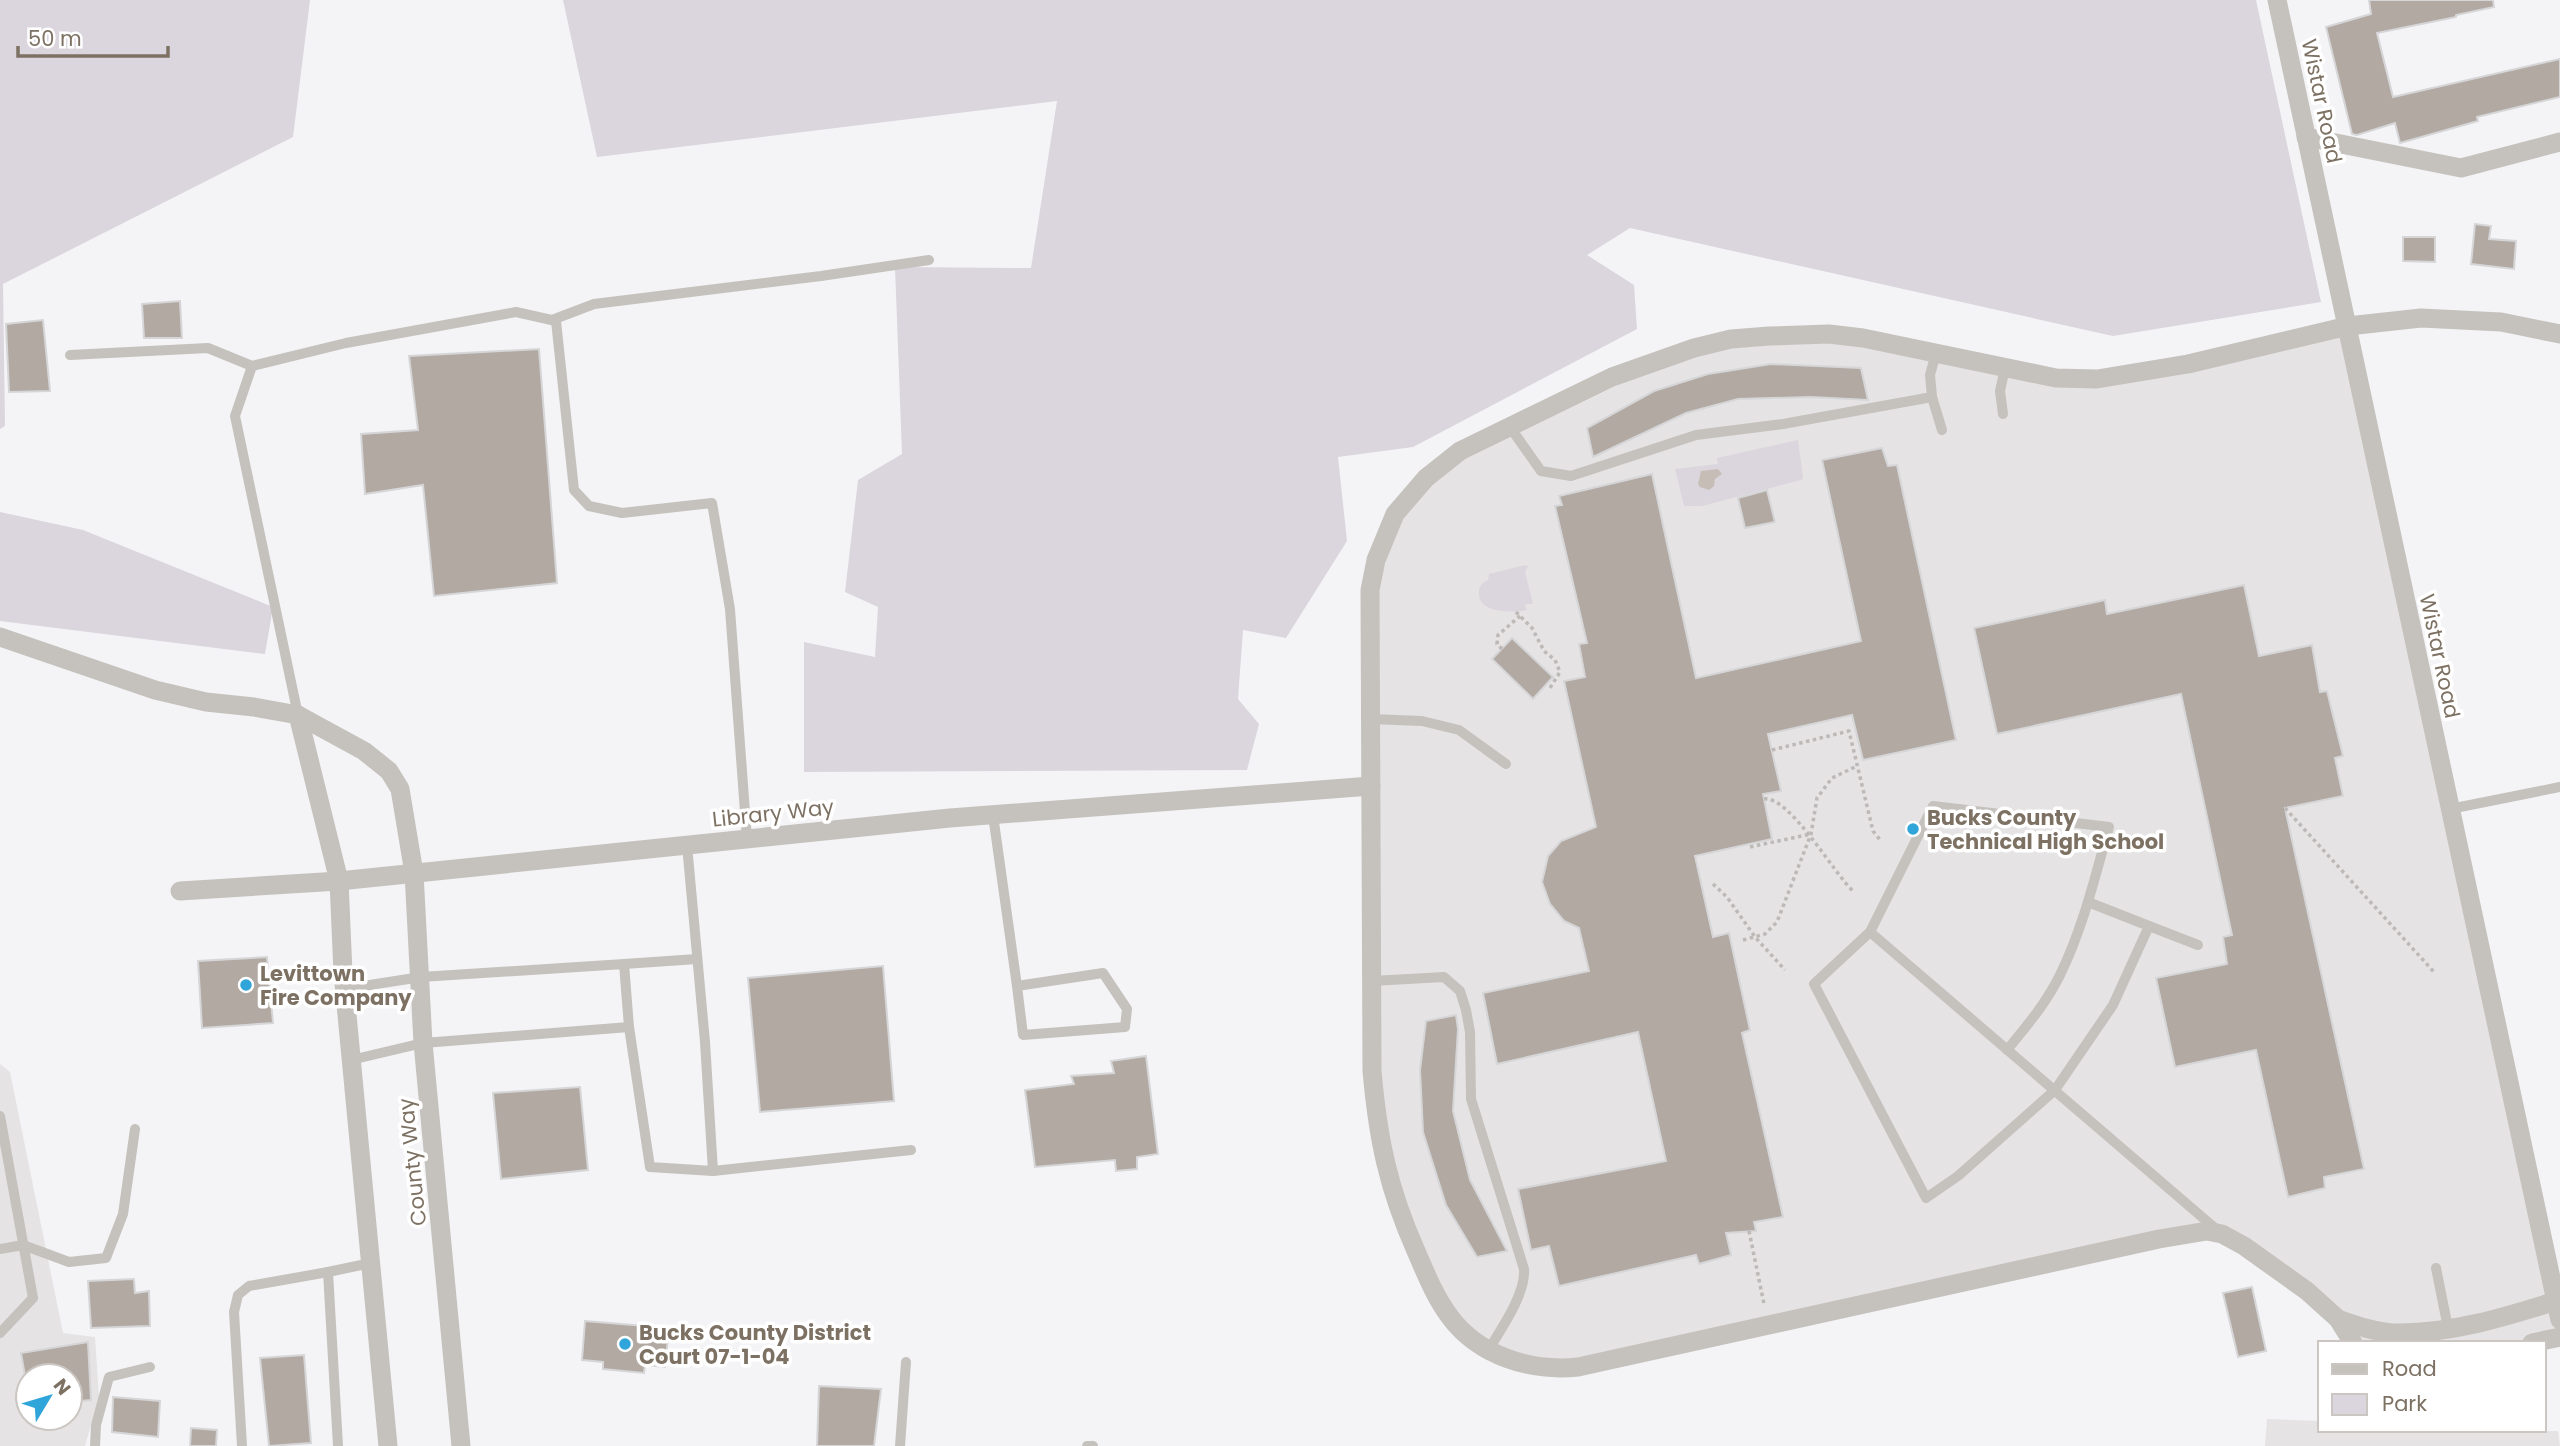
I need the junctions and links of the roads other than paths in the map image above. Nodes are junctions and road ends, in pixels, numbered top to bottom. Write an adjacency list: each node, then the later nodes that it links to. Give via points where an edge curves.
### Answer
1 (2277, 0): 2 (street, Wistar Road)
2 (2306, 137): 3 (street, via 2461,168); 6 (street, Wistar Road)
3 (2560, 142)
4 (929, 260): 5 (lane, via 594,304)
5 (552, 320): 10 (lane, via 516,312 346,342); 24 (lane, via 556,321 574,490 589,506 622,513 712,503 730,610)
6 (2348, 326): 7 (street, via 2446,317); 11 (street, via 2132,375 2056,378); 22 (street, Wistar Road)
7 (2560, 334)
8 (1936, 353): 11 (street); 12 (lane, via 1930,375); 14 (street, via 1829,334 1731,340 1652,361)
9 (70, 355): 10 (lane, via 208,348)
10 (252, 366): 17 (lane, via 235,416)
11 (2005, 368): 13 (lane, via 2000,391)
12 (1933, 397): 14 (lane, via 1696,435 1571,476 1541,471); 15 (lane)
13 (2003, 414)
14 (1510, 427): 18 (street, via 1445,461 1395,514 1376,560 1370,590)
15 (1942, 429)
16 (0, 637): 17 (street, via 155,690)
17 (298, 715): 26 (street, County Way, via 365,751 389,771 403,800); 27 (street)
18 (1370, 719): 19 (lane, via 1422,721 1459,730); 20 (street)
19 (1506, 764)
20 (1371, 786): 23 (street, Library Way); 36 (street)
21 (2560, 787): 22 (lane)
22 (2450, 809): 54 (street, Wistar Road)
23 (993, 815): 24 (street, Library Way); 37 (lane)
24 (747, 839): 25 (street, Library Way)
25 (687, 845): 26 (street, Library Way); 33 (lane)
26 (414, 873): 27 (street, Library Way); 35 (street, County Way)
27 (339, 881): 28 (street, Library Way); 38 (street)
28 (180, 891)
29 (2088, 902): 30 (lane); 31 (lane, via 2109,827 1933,806); 41 (lane, via 2060,977)
30 (2149, 926): 32 (lane); 43 (lane, via 2112,1004)
31 (1870, 932): 41 (lane); 43 (lane, via 1814,984 1926,1198 1958,1176)
32 (2198, 945)
33 (697, 959): 34 (lane); 47 (lane)
34 (624, 964): 35 (lane); 39 (lane)
35 (421, 977): 38 (lane); 40 (street, County Way)
36 (1372, 981): 61 (street, via 1371,1071 1386,1170 1435,1294 1467,1335); 61 (lane, via 1444,977 1460,991 1471,1032 1471,1099 1525,1279)
37 (1017, 986): 37 (lane, via 1103,973 1127,1009 1125,1027 1023,1035)
38 (344, 989): 42 (street)
39 (629, 1027): 40 (lane); 47 (lane, via 650,1167)
40 (423, 1043): 42 (lane); 68 (street, County Way)
41 (2007, 1050): 43 (lane)
42 (351, 1060): 51 (street)
43 (2054, 1090): 48 (lane)
44 (0, 1117): 49 (lane)
45 (135, 1129): 49 (lane, via 123,1214 106,1258 69,1262)
46 (911, 1150): 47 (lane)
47 (713, 1171)
48 (2222, 1234): 55 (street); 61 (street, via 2207,1231 2159,1239 1578,1367 1529,1366)
49 (23, 1245): 50 (lane); 57 (lane, via 33,1298)
50 (0, 1249)
51 (371, 1263): 53 (lane); 67 (street)
52 (2436, 1268): 56 (lane)
53 (328, 1272): 65 (lane, via 249,1286 238,1295 234,1312); 66 (lane)
54 (2559, 1313): 56 (street, via 2507,1316)
55 (2338, 1319): 56 (street, via 2393,1333); 59 (street)
56 (2448, 1328)
57 (0, 1333)
58 (2560, 1337): 60 (street)
59 (2352, 1341)
60 (2541, 1341)
61 (1489, 1349)
62 (906, 1362): 69 (lane)
63 (150, 1367): 64 (lane, via 109,1377)
64 (95, 1446)
65 (242, 1446)
66 (338, 1446)
67 (388, 1446)
68 (461, 1446)
69 (901, 1446)
70 (1087, 1446): 71 (lane)
71 (1093, 1446)

